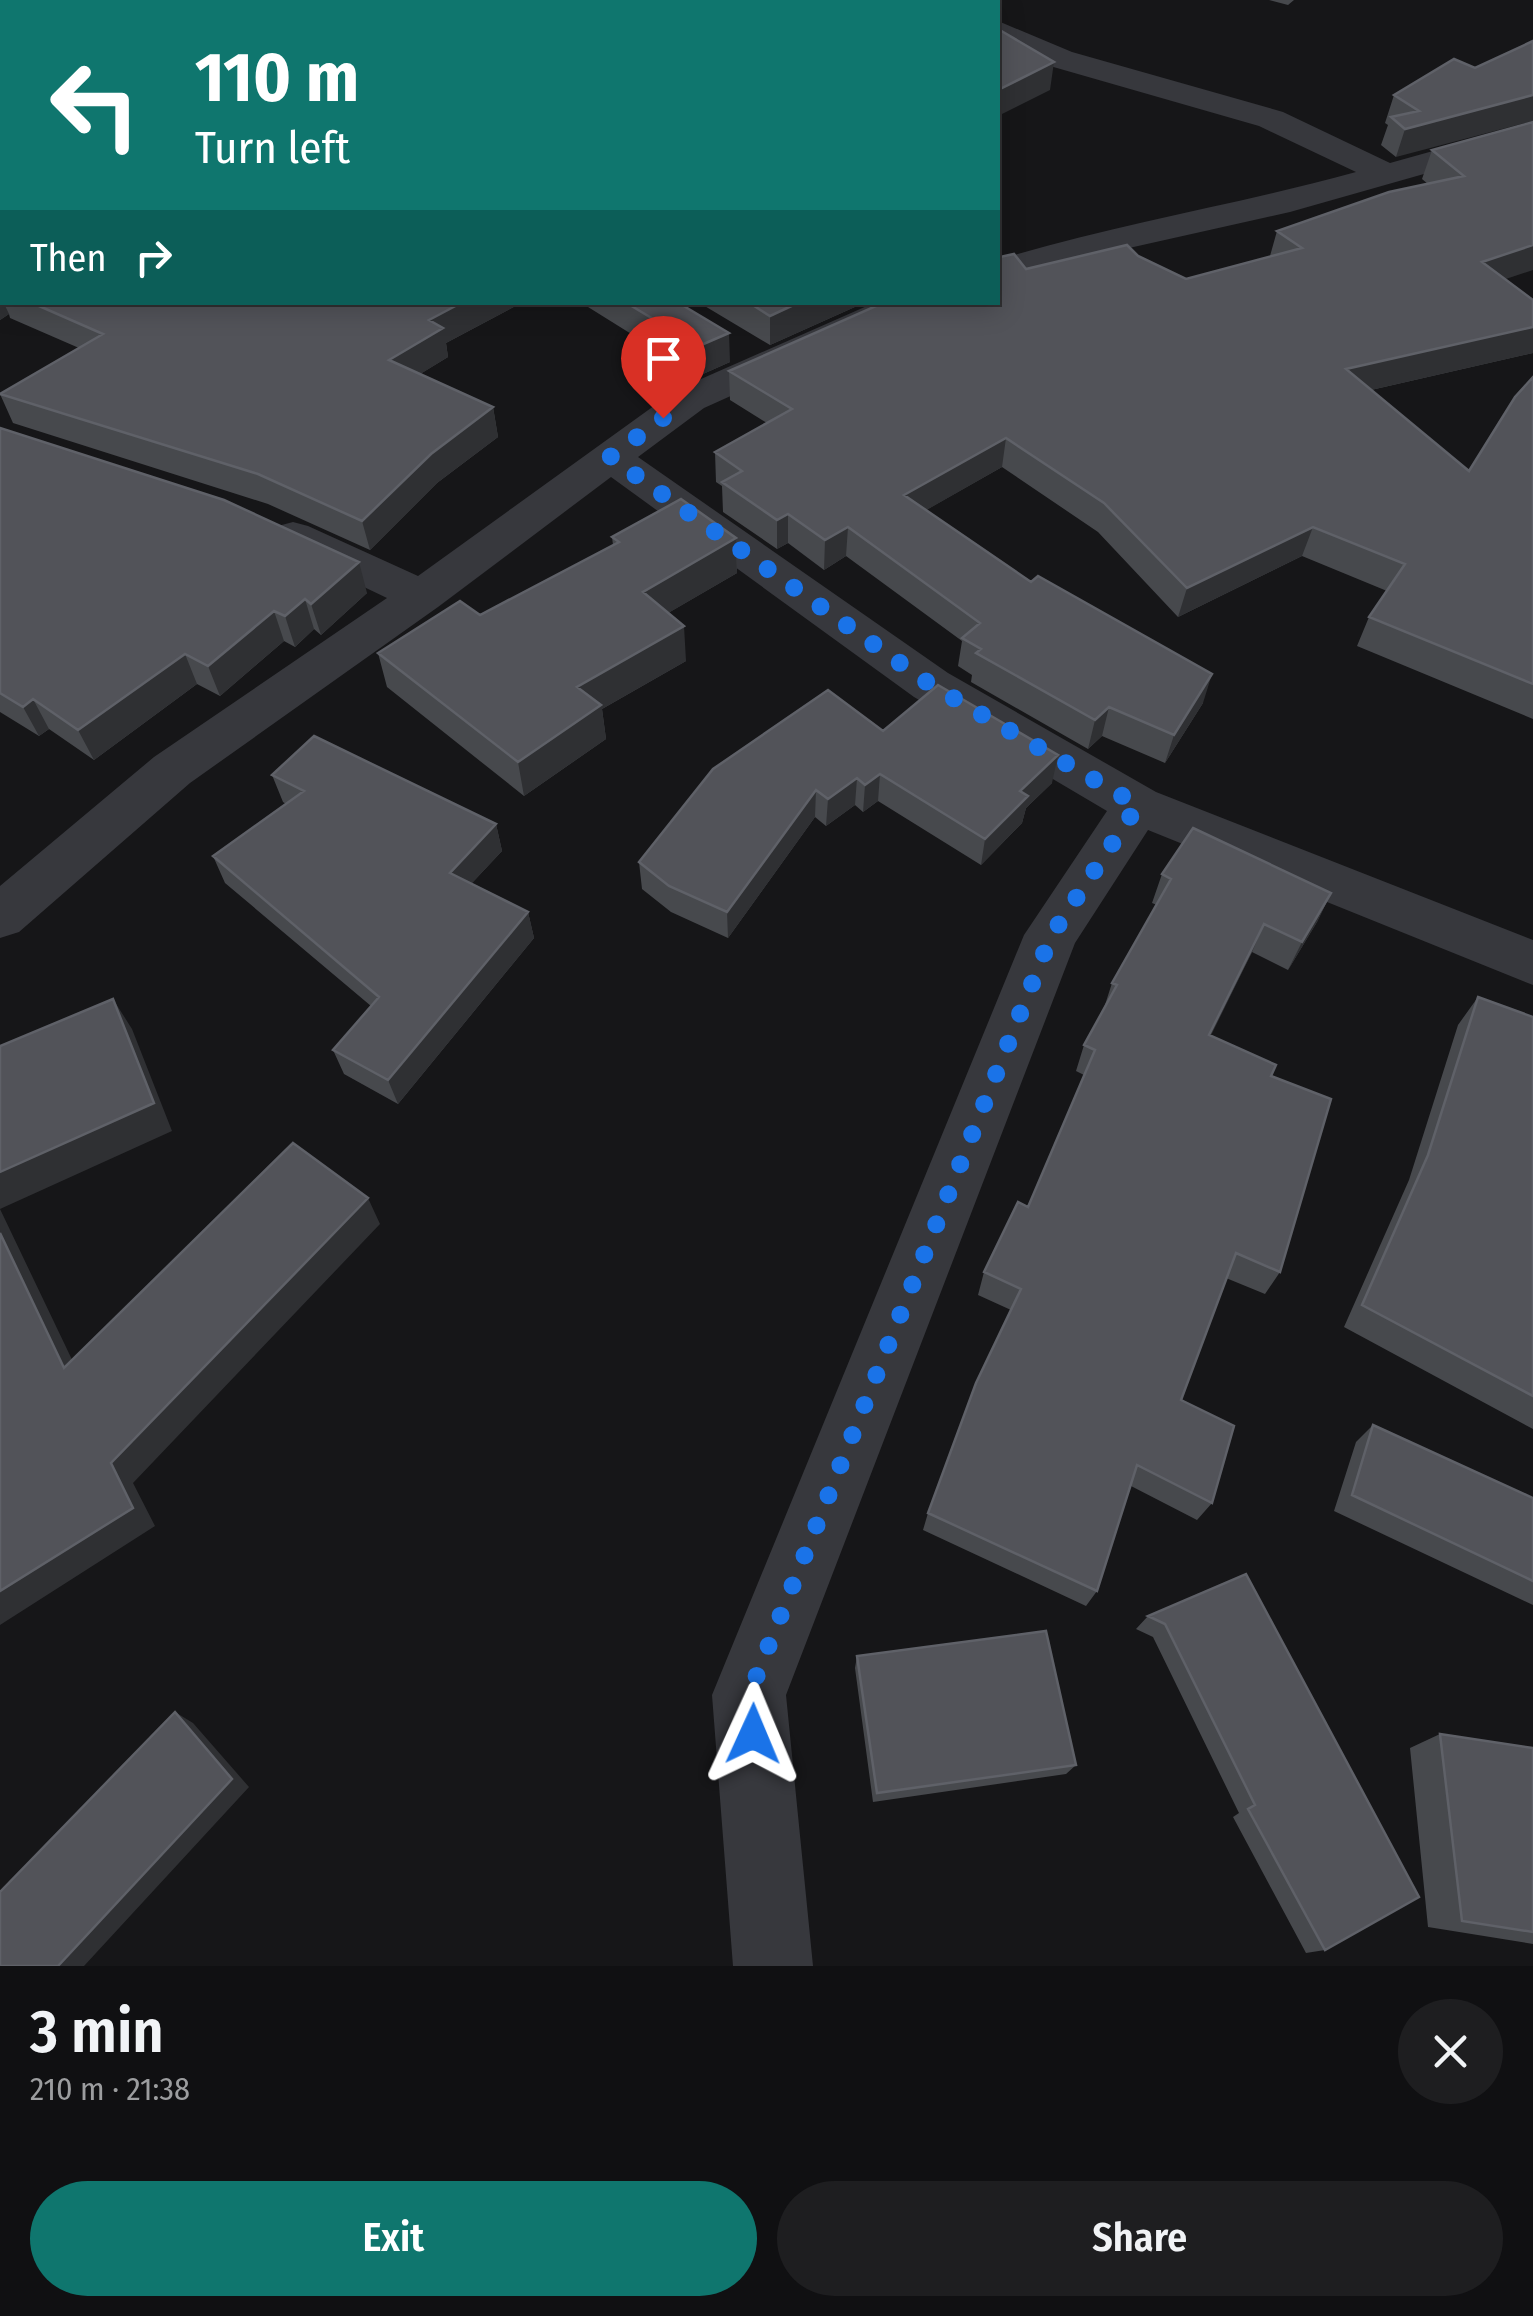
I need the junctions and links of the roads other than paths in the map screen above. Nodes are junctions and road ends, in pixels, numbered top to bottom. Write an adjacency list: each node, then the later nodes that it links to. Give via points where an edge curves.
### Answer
1 (1000, 31): 5 (street, via 1060,59 1271,118)
2 (1533, 133): 3 (street)
3 (1483, 147): 4 (street); 5 (street)
4 (1516, 166)
5 (1387, 174): 6 (street)
6 (1000, 271)
7 (901, 305): 8 (street, via 751,355)
8 (610, 457): 10 (street); 11 (street, via 931,685)
9 (251, 516): 10 (street)
10 (422, 596): 12 (street, via 172,770)
11 (1138, 805): 13 (street); 14 (street, via 1051,936 749,1695)
12 (0, 916)
13 (1533, 963)
14 (773, 1966)

